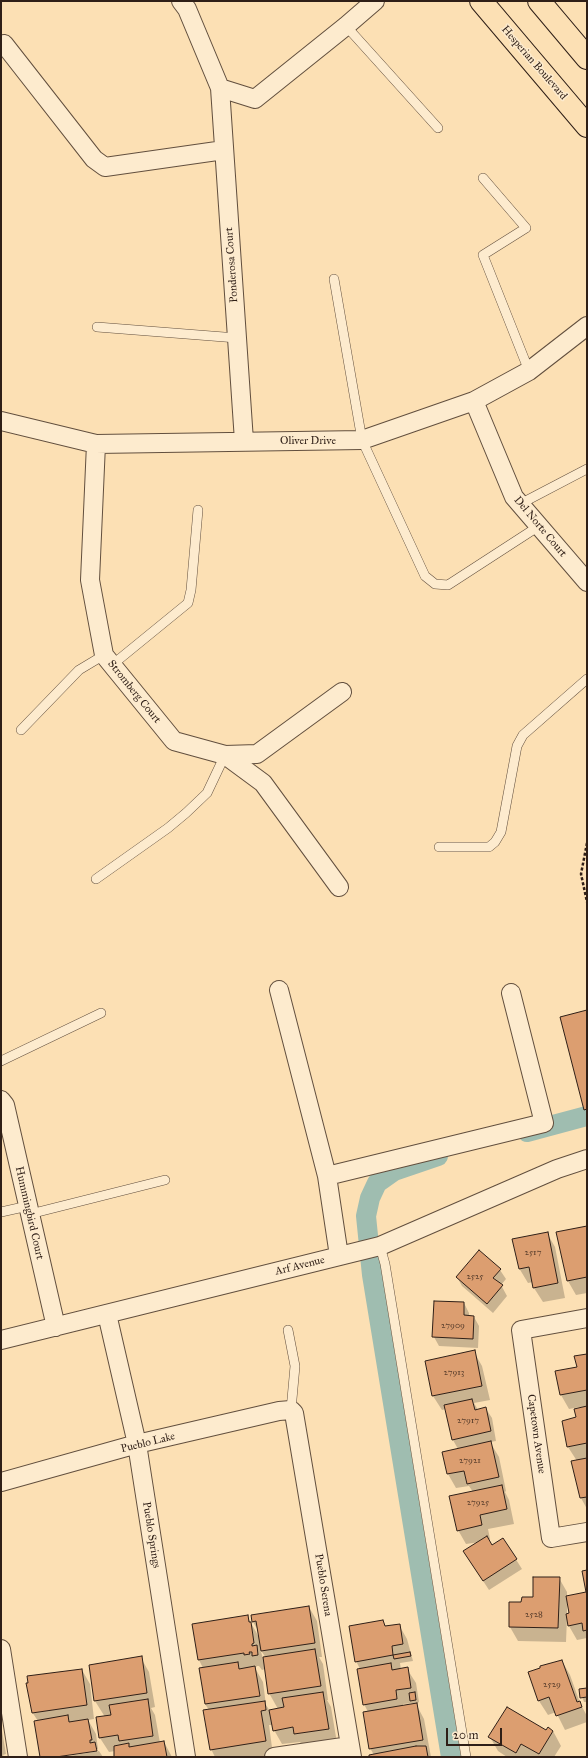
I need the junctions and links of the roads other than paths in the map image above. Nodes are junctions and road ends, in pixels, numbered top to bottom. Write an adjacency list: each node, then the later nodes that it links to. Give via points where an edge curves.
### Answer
1 (180, 1): 8 (street, Ponderosa Court, via 188,9)
2 (375, 1): 5 (street)
3 (481, 1): 9 (main road, Hesperian Boulevard)
4 (539, 1): 7 (main road)
5 (346, 26): 8 (street, via 255,99); 10 (lane)
6 (4, 44): 11 (street, via 94,159 105,167)
7 (587, 58)
8 (220, 88): 11 (street, Ponderosa Court)
9 (587, 126)
10 (438, 128)
11 (224, 150): 16 (street, Ponderosa Court)
12 (483, 178): 17 (lane, via 526,228 483,255)
13 (334, 279): 20 (lane)
14 (587, 326): 17 (street, Oliver Drive)
15 (97, 327): 16 (lane)
16 (237, 338): 21 (street, Ponderosa Court)
17 (529, 371): 18 (street, Oliver Drive)
18 (474, 401): 20 (street, Oliver Drive); 24 (street, Del Norte Court, via 514,498)
19 (1, 421): 22 (street, Oliver Drive)
20 (362, 440): 21 (street, Oliver Drive); 26 (lane, via 425,576 435,584 448,585)
21 (244, 441): 22 (street, Oliver Drive)
22 (96, 444): 28 (street, Stromberg Court, via 90,580)
23 (587, 469): 24 (lane)
24 (520, 504): 26 (street, Del Norte Court)
25 (198, 510): 28 (lane, via 188,603)
26 (539, 526): 27 (street, Del Norte Court)
27 (587, 582)
28 (108, 660): 31 (lane, via 79,670); 32 (street, Stromberg Court, via 174,741)
29 (587, 679): 33 (lane, via 524,735 517,746 501,832 495,842 489,846)
30 (342, 692): 32 (street, via 257,754)
31 (21, 730)
32 (225, 755): 34 (lane, via 207,793 186,814); 35 (street, via 263,783)
33 (439, 847)
34 (96, 879)
35 (339, 887)
36 (279, 990): 42 (street)
37 (511, 993): 42 (street, via 544,1123)
38 (101, 1013): 39 (lane)
39 (1, 1061)
40 (1, 1100): 44 (street, Hummingbird Court, via 5,1106)
41 (587, 1159): 46 (street, Arf Avenue, via 557,1169)
42 (327, 1176): 47 (street)
43 (165, 1180): 44 (lane)
44 (29, 1210): 45 (lane); 50 (street, Hummingbird Court)
45 (1, 1212)
46 (380, 1246): 47 (street, Arf Avenue); 62 (lane)
47 (339, 1256): 48 (street, Arf Avenue)
48 (107, 1314): 50 (street, Arf Avenue); 54 (street, Pueblo Springs)
49 (587, 1318): 56 (street, Capetown Avenue, via 521,1330 551,1538)
50 (56, 1327): 52 (street, Arf Avenue)
51 (288, 1330): 53 (lane, via 295,1366)
52 (1, 1340)
53 (293, 1411): 54 (street, Pueblo Lake, via 279,1411); 58 (street, Pueblo Serena)
54 (137, 1444): 55 (street, Pueblo Lake); 60 (street, Pueblo Springs)
55 (1, 1482)
56 (587, 1532)
57 (1, 1649): 59 (street)
58 (351, 1751): 61 (street)
59 (18, 1757)
60 (186, 1757)
61 (274, 1757)
62 (466, 1757)

